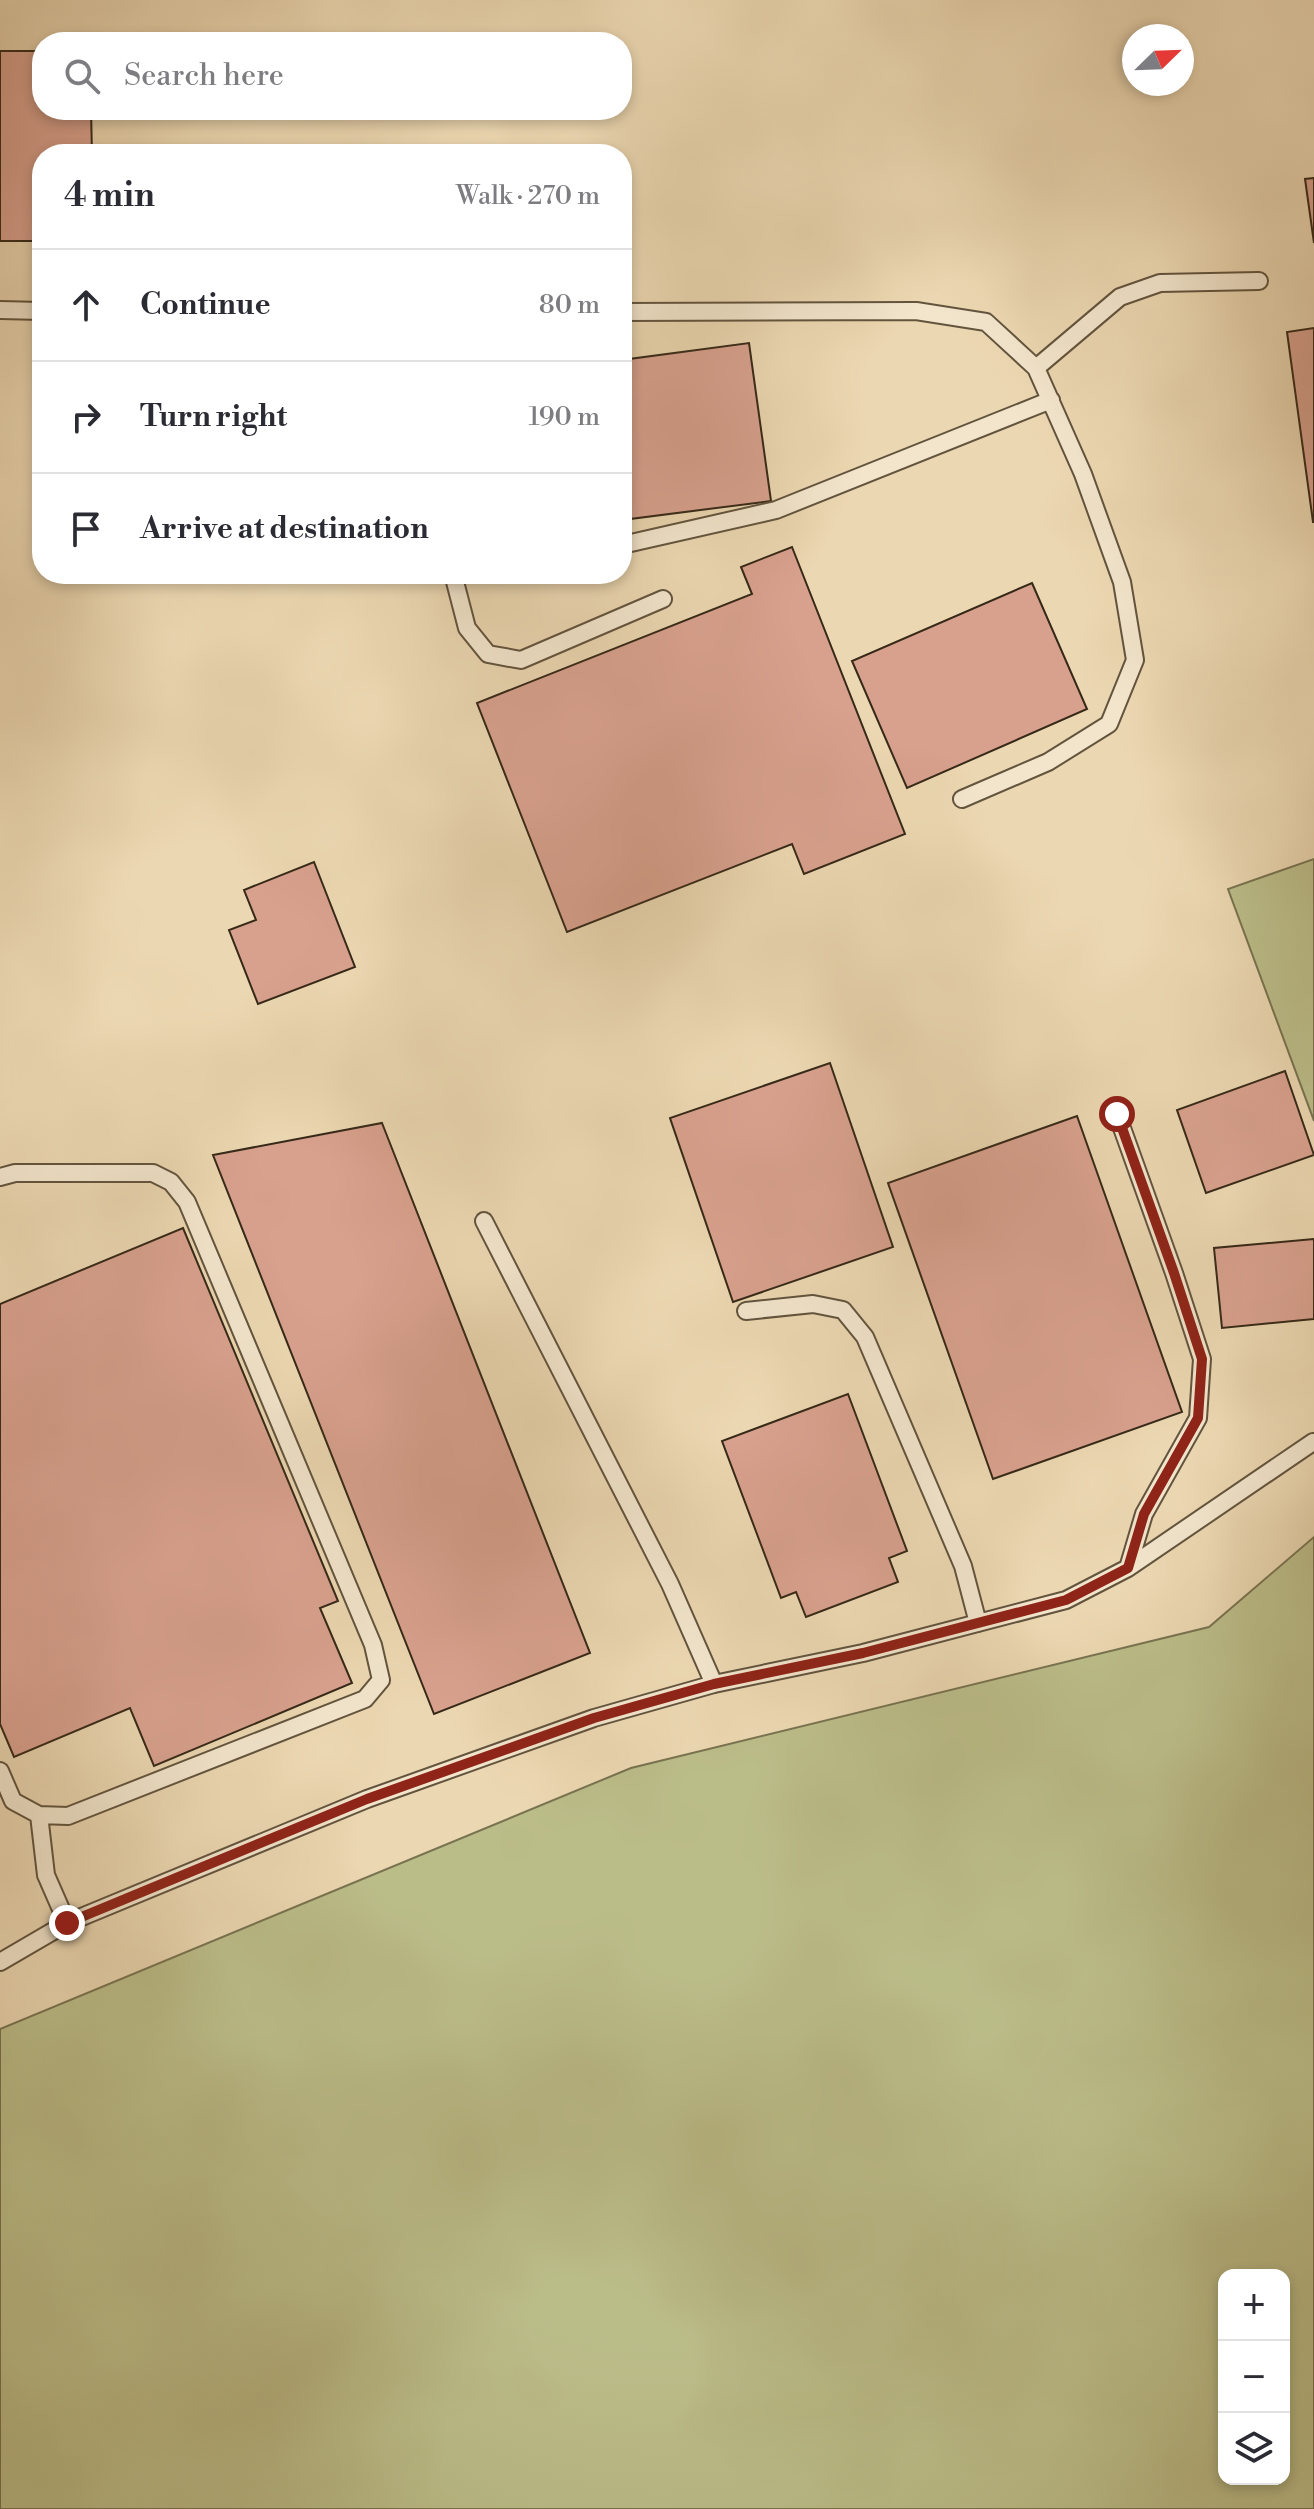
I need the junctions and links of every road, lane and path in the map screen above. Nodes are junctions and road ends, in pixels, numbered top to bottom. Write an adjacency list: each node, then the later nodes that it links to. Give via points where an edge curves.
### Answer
1 (1259, 281): 5 (lane, via 1160,283 1120,297)
2 (0, 310): 3 (lane)
3 (32, 311)
4 (632, 312): 5 (lane, via 916,311 986,322)
5 (1036, 368): 6 (lane)
6 (1051, 400): 7 (lane, via 776,510); 10 (lane, via 1122,582 1135,660 1109,724 1048,762)
7 (632, 543)
8 (456, 584): 9 (lane, via 467,628 488,654 521,660)
9 (663, 599)
10 (962, 799)
11 (1117, 1114): 16 (lane, via 1202,1359 1198,1418 1144,1514)
12 (0, 1177): 20 (lane, via 153,1173 171,1182 187,1202 373,1645 381,1680 365,1699 68,1816)
13 (484, 1221): 18 (lane, via 670,1584)
14 (746, 1311): 17 (lane, via 813,1304 843,1310 865,1337 963,1566)
15 (1313, 1442): 16 (lane)
16 (1128, 1568): 17 (lane, via 1066,1600)
17 (978, 1623): 18 (lane)
18 (714, 1684): 21 (lane, via 594,1718 367,1799)
19 (0, 1771): 20 (lane, via 13,1801)
20 (39, 1815): 21 (lane, via 46,1875)
21 (67, 1923): 22 (lane)
22 (0, 1962)

